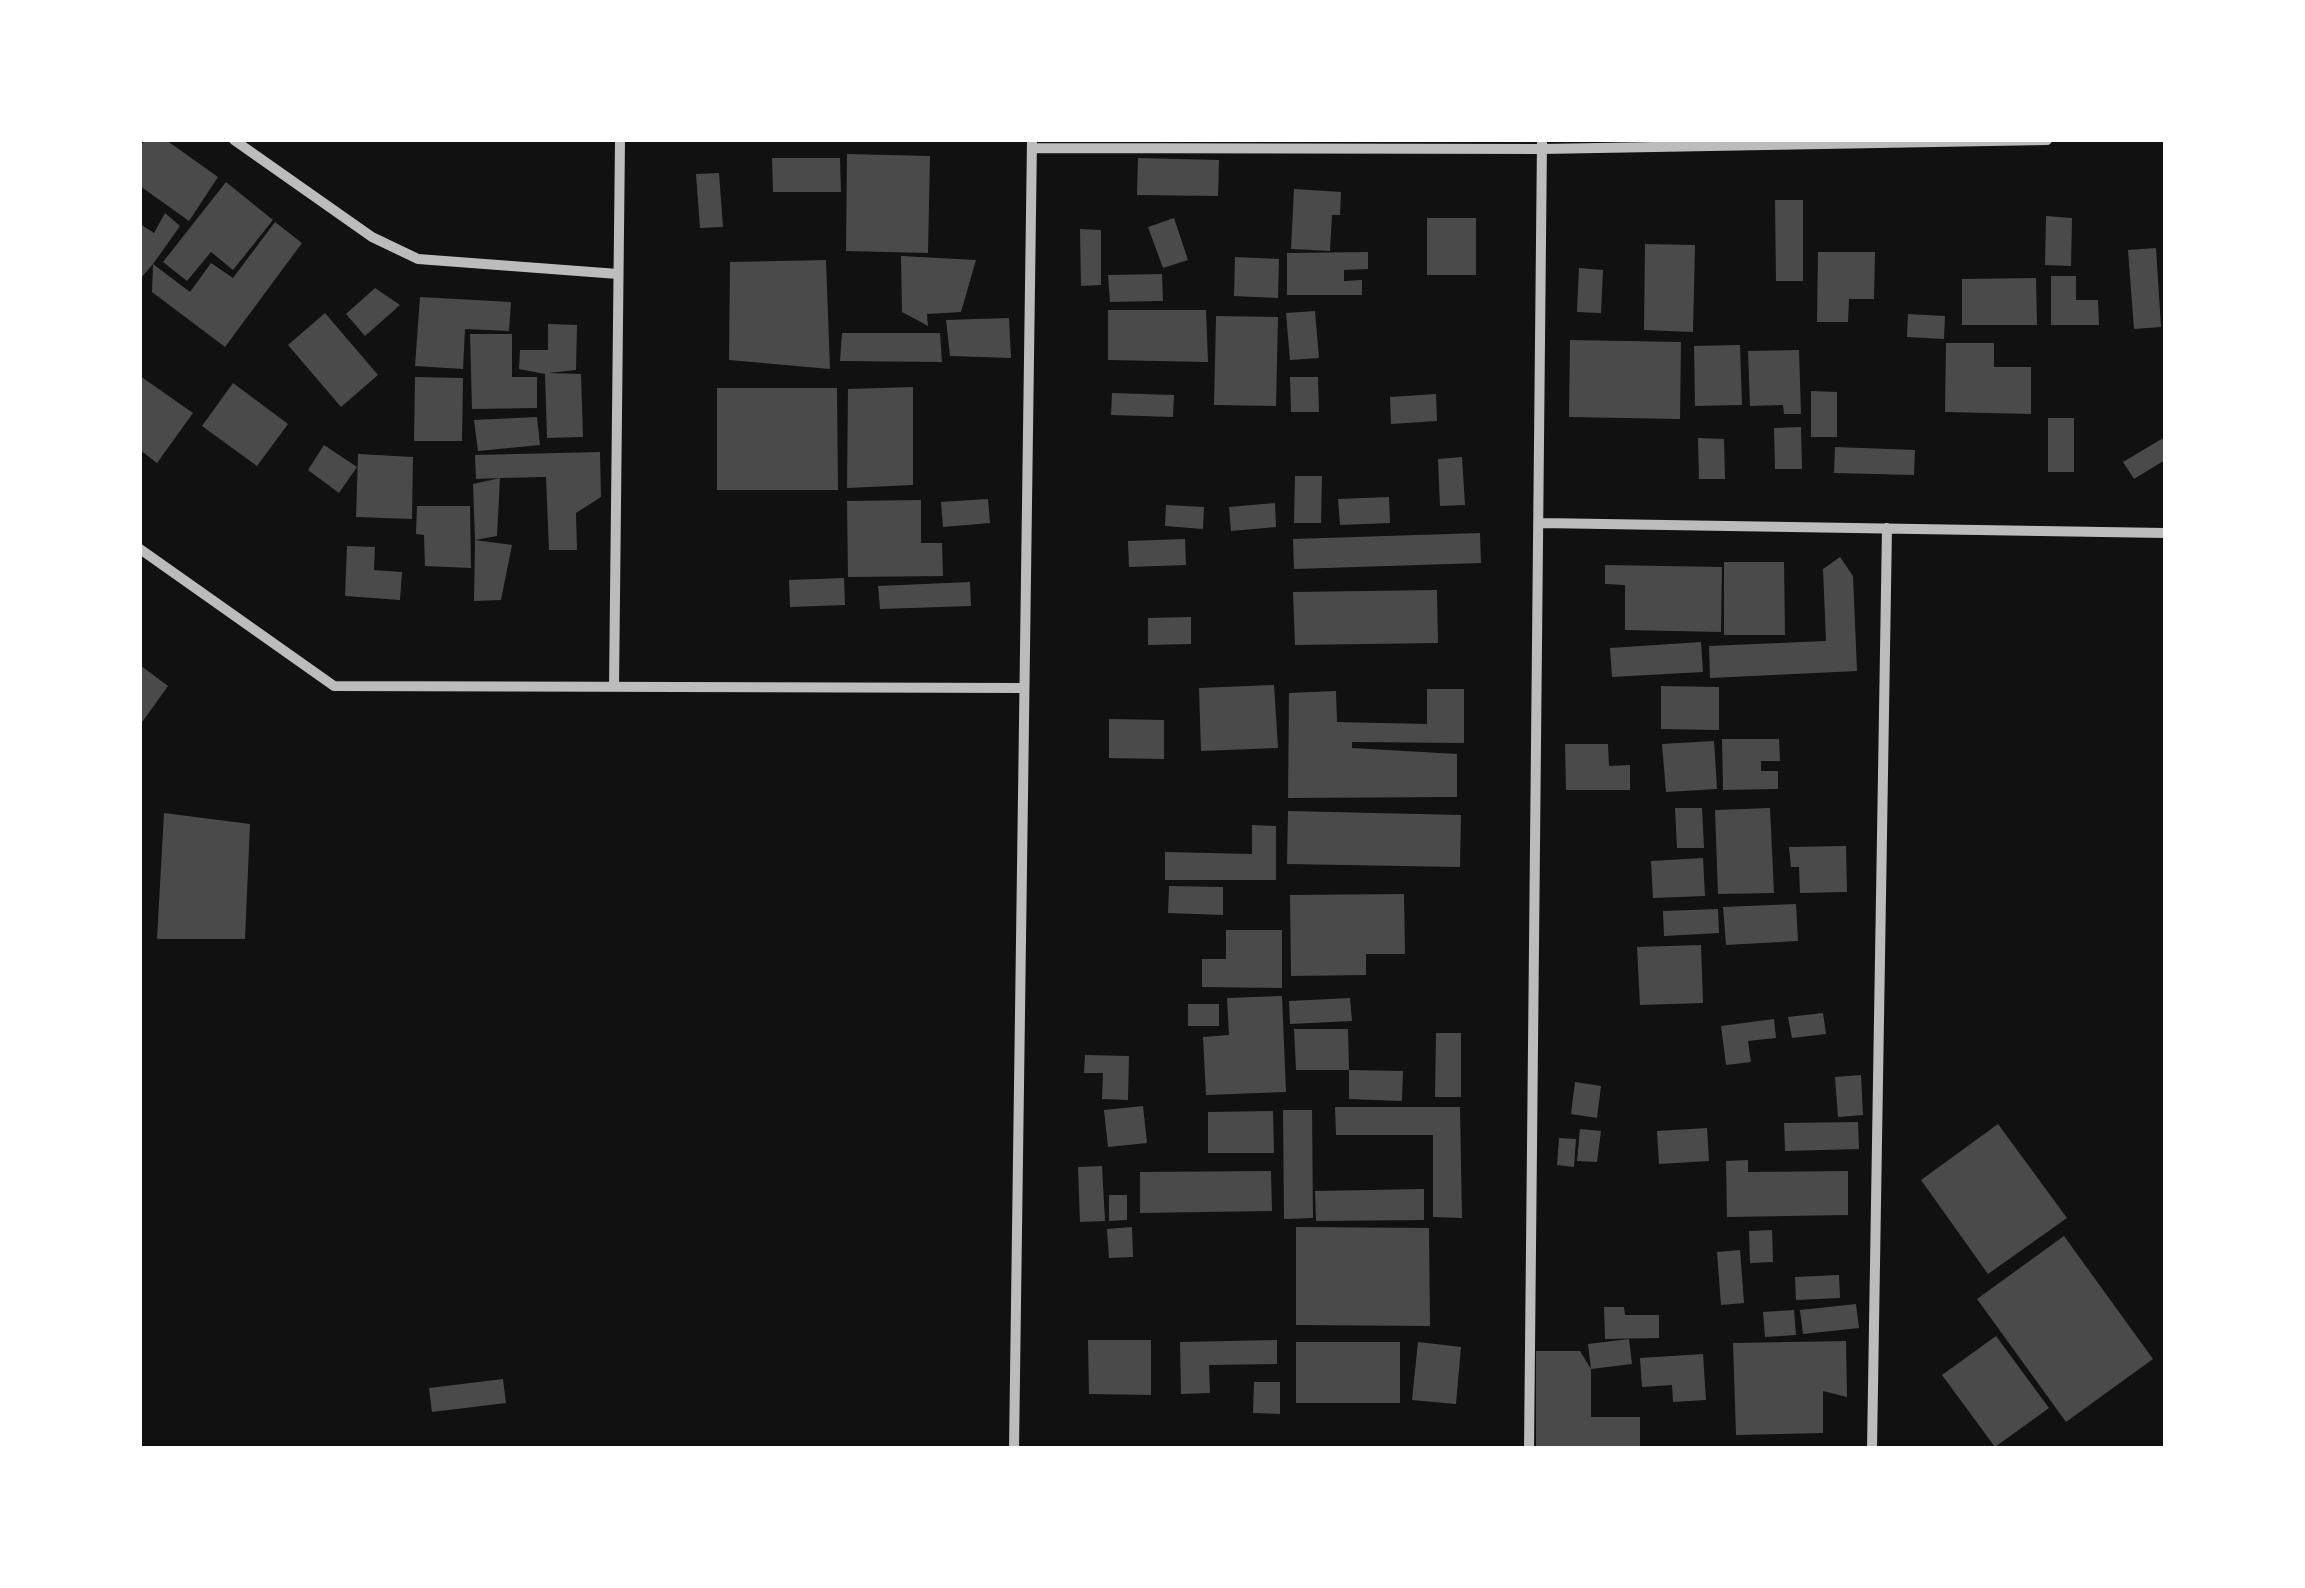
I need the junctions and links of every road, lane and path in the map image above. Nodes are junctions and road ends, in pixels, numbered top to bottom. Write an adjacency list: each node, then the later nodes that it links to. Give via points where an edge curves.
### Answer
1 (234, 140): 6 (street, via 372,238 418,259)
2 (620, 140): 6 (street)
3 (2047, 140): 5 (street)
4 (1032, 144): 5 (street); 12 (street)
5 (1542, 144): 7 (street)
6 (618, 274): 11 (street)
7 (1541, 522): 8 (street); 14 (street)
8 (1887, 528): 9 (street); 15 (street)
9 (2165, 533)
10 (140, 549): 11 (street, via 334,686)
11 (614, 687): 12 (street)
12 (1024, 688): 13 (street)
13 (1014, 1448)
14 (1529, 1448)
15 (1872, 1448)

